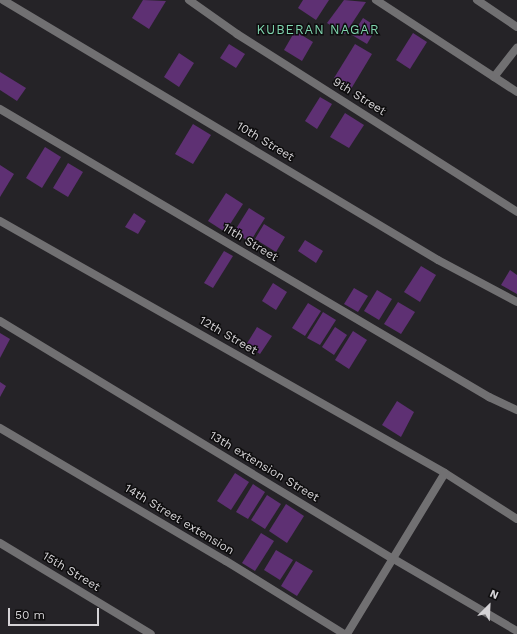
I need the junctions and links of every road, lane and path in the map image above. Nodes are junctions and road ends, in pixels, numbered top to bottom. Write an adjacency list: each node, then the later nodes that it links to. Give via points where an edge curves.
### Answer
1 (3, 0): 12 (street, 10th Street, via 438,260)
2 (189, 0): 10 (street, 9th Street, via 237,34)
3 (376, 0): 7 (street)
4 (477, 0): 5 (street)
5 (517, 27)
6 (517, 48): 7 (street)
7 (494, 77): 8 (street)
8 (517, 92)
9 (0, 108): 14 (street, 11th Street, via 489,397)
10 (517, 212)
11 (0, 221): 16 (street, 12th Street)
12 (517, 302)
13 (0, 321): 19 (street, 13th extension Street)
14 (517, 410)
15 (0, 428): 22 (street, 14th Street extension, via 226,561)
16 (445, 473): 17 (street, 12th Street); 19 (street)
17 (517, 519)
18 (0, 543): 21 (street, 15th Street)
19 (392, 558): 20 (street, 13th extension Street); 23 (street)
20 (517, 631)
21 (151, 634)
22 (344, 634)
23 (347, 634)

